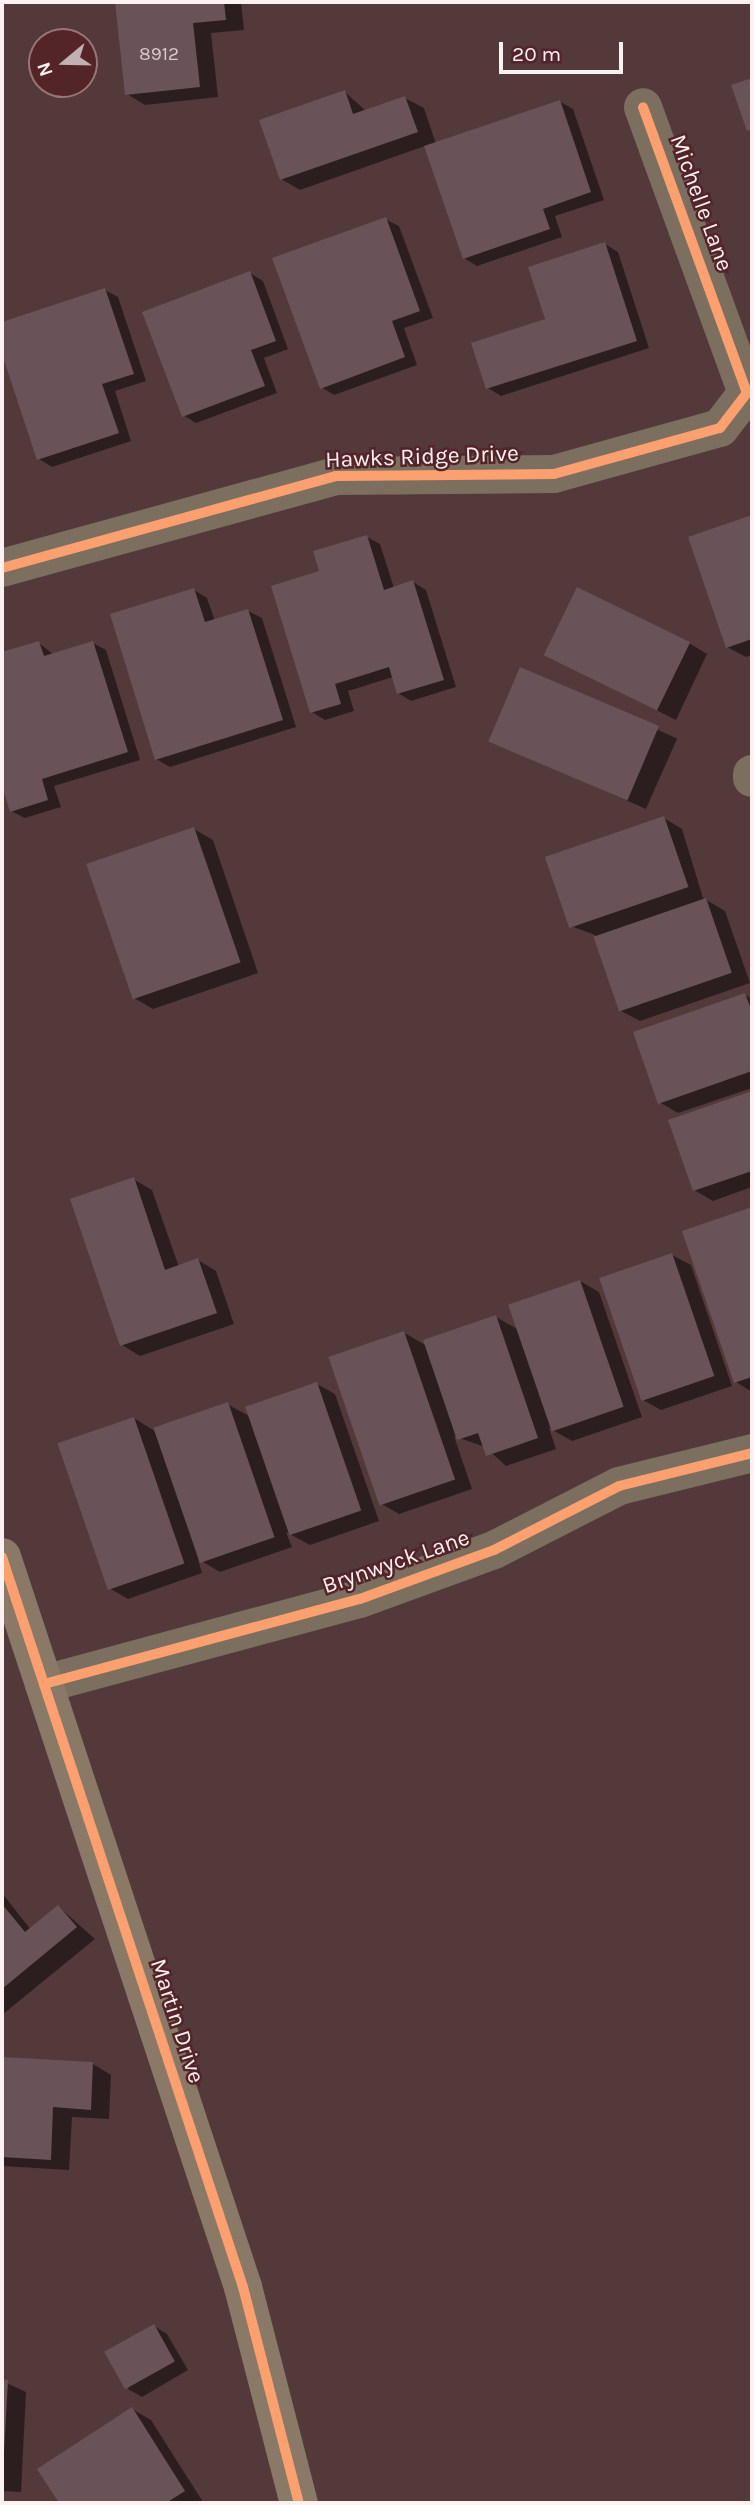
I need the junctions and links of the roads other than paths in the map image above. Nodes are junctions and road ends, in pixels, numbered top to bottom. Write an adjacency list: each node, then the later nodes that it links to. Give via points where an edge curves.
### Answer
1 (643, 107): 2 (street, Michelle Lane)
2 (747, 393): 3 (street, Hawks Ridge Drive, via 720,428 554,474 335,476)
3 (2, 568)
4 (752, 1452): 6 (street, Brynwyck Lane, via 619,1486 494,1550 360,1599)
5 (2, 1557): 6 (street, Martin Drive)
6 (44, 1684): 7 (street, Martin Drive, via 243,2287)
7 (299, 2503)

